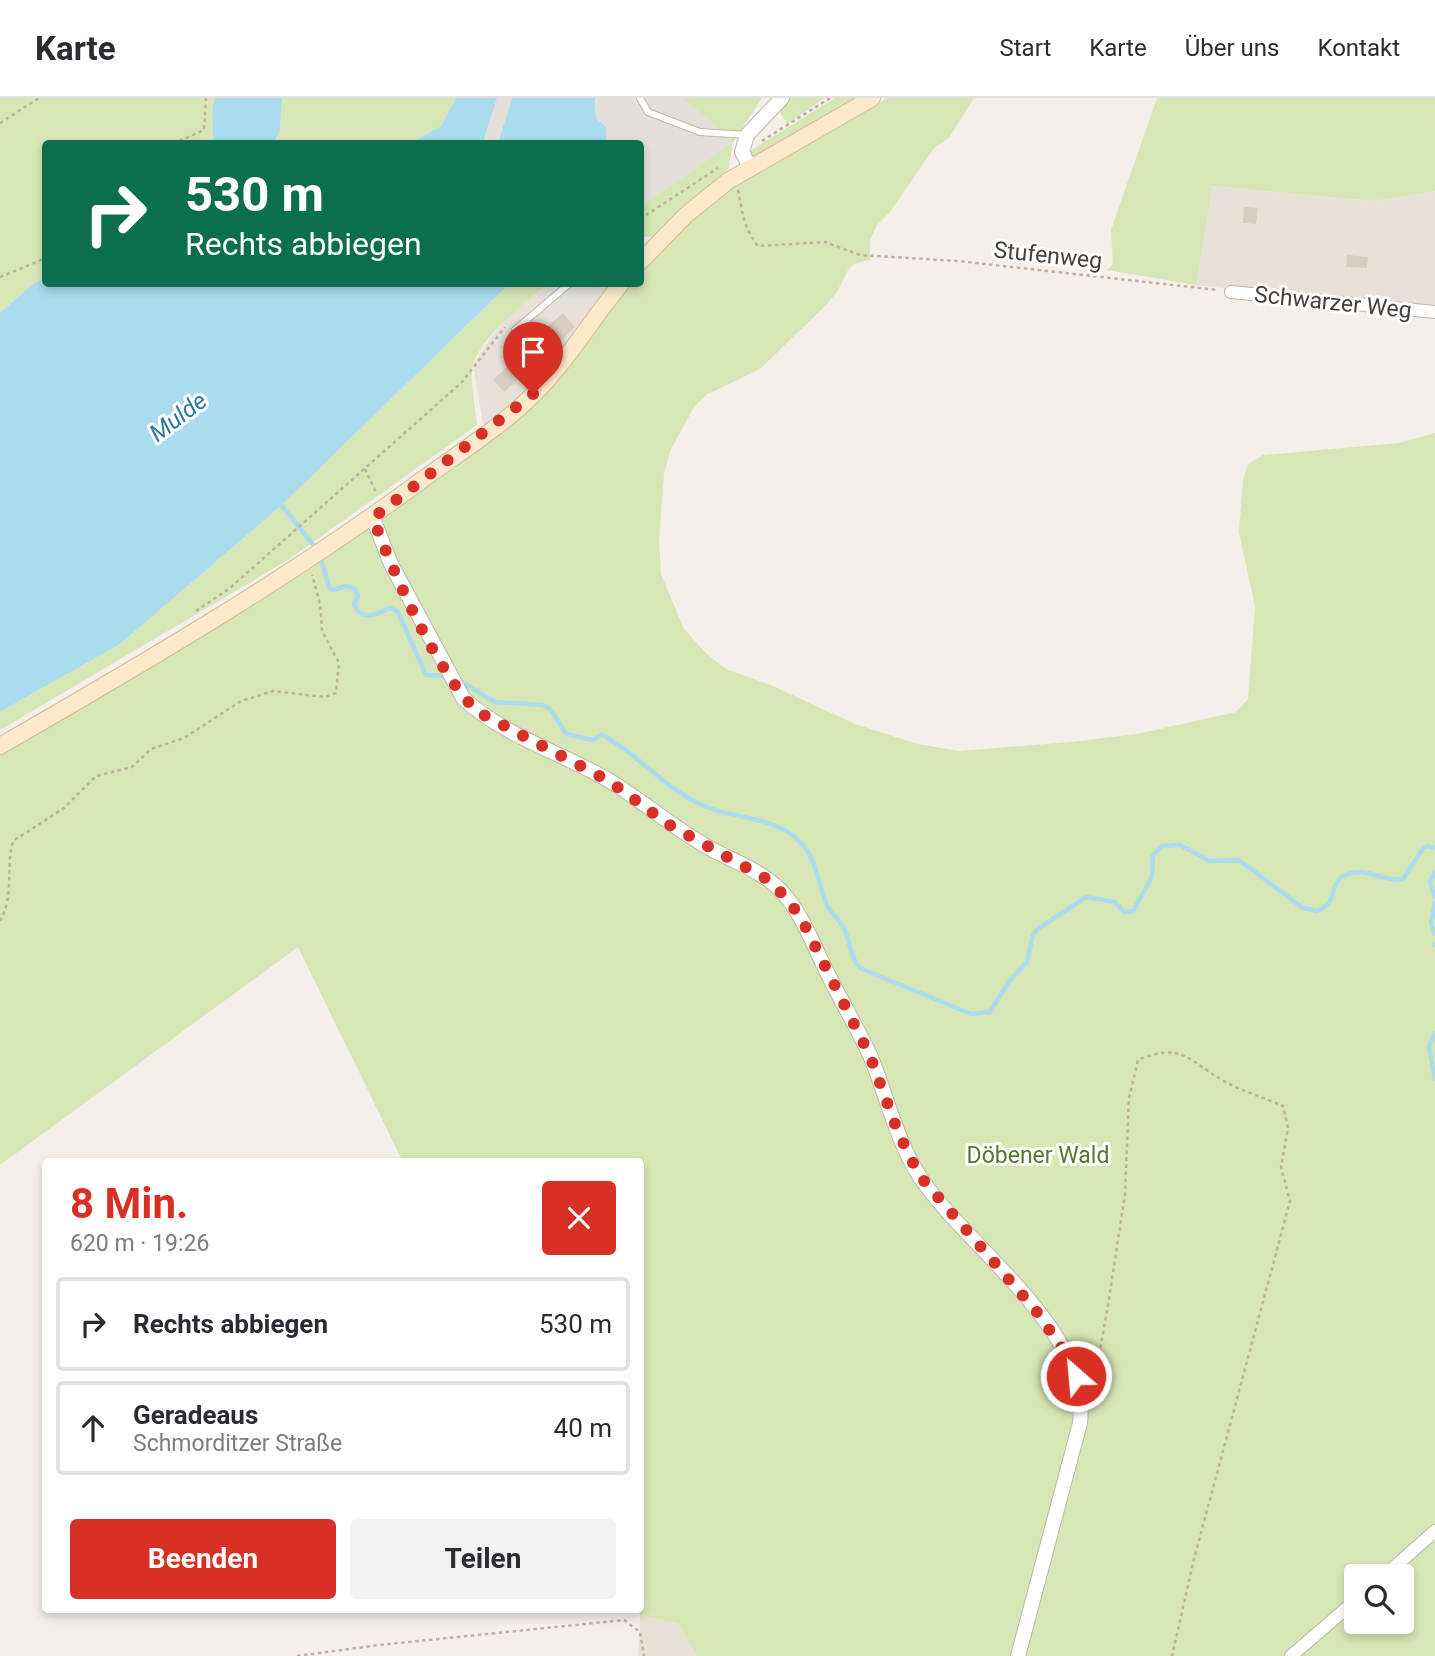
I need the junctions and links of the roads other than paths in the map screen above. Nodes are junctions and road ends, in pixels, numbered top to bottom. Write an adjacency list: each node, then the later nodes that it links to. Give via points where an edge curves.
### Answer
1 (639, 98): 4 (lane, via 648,113 700,132)
2 (782, 98): 4 (street)
3 (873, 98): 5 (main road)
4 (747, 135): 5 (street, via 742,152)
5 (750, 167): 6 (main road)
6 (644, 254)
7 (565, 287): 11 (lane, via 515,330 515,341)
8 (619, 287): 11 (main road)
9 (1231, 292): 10 (street, Schwarzer Weg)
10 (1435, 312)
11 (551, 376): 12 (main road, via 517,409)
12 (379, 513): 13 (main road, via 308,566); 17 (street, via 391,564 463,698 478,712 609,781 668,824 776,886 804,924 861,1038 919,1175 1056,1338 1076,1376 1082,1409)
13 (0, 746)
14 (1435, 1531): 15 (street)
15 (1398, 1564)
16 (1344, 1610): 18 (street)
17 (1018, 1656)
18 (1291, 1656)

